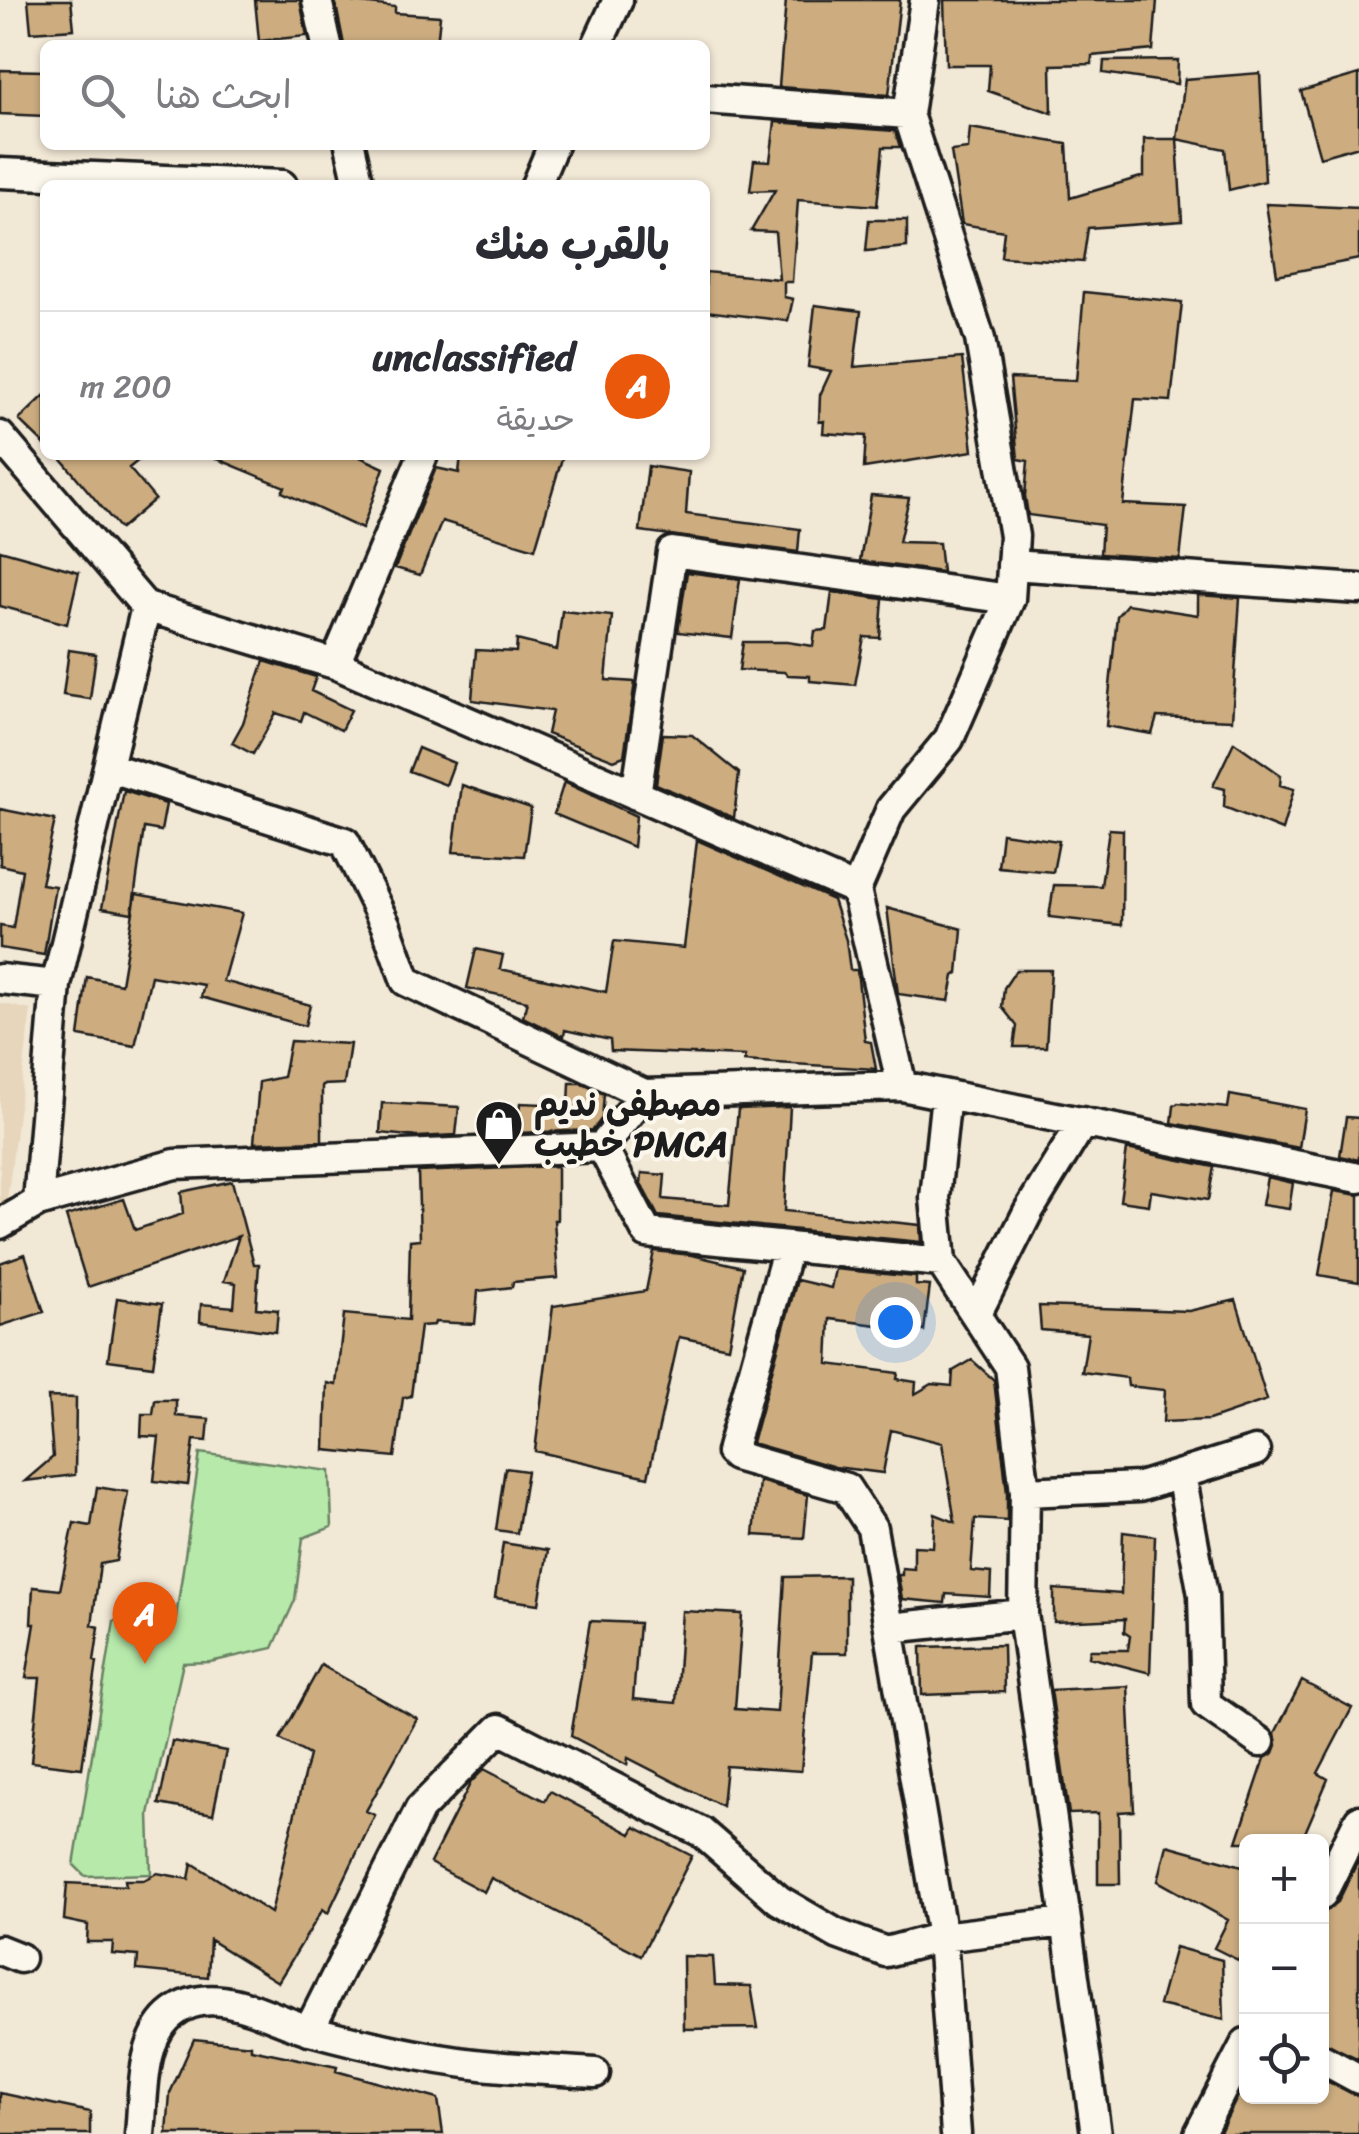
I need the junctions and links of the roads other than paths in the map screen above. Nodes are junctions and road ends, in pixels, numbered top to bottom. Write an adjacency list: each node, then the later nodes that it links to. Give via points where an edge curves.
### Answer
1 (317, 0): 4 (street)
2 (618, 0): 5 (street)
3 (925, 0): 7 (street)
4 (326, 40)
5 (599, 40)
6 (710, 99): 7 (street)
7 (908, 114): 16 (street, via 980,338 1014,536)
8 (351, 150): 12 (street)
9 (551, 150): 13 (street)
10 (0, 173): 11 (street)
11 (164, 180)
12 (358, 180)
13 (538, 180)
14 (0, 436): 19 (street)
15 (421, 460): 20 (street)
16 (1012, 565): 17 (street); 18 (street)
17 (1359, 589)
18 (1010, 599): 22 (street, via 672,552); 23 (street, via 950,739 891,809)
19 (146, 607): 20 (street); 21 (street)
20 (335, 664): 22 (street)
21 (108, 767): 25 (street); 27 (street, via 345,842 406,981)
22 (636, 794): 23 (street)
23 (856, 890): 26 (street)
24 (0, 979): 25 (street)
25 (56, 985): 32 (street)
26 (902, 1086): 27 (street); 28 (street)
27 (644, 1094): 30 (street)
28 (946, 1095): 29 (street); 35 (street, via 935,1198)
29 (1083, 1122): 31 (street); 36 (street)
30 (602, 1147): 32 (street, via 175,1164); 34 (street, via 646,1233)
31 (1359, 1178)
32 (38, 1202): 33 (street)
33 (0, 1224)
34 (788, 1247): 35 (street); 41 (street, via 732,1452 846,1488 872,1528)
35 (941, 1262): 36 (street)
36 (976, 1316): 39 (street, via 1010,1367)
37 (1254, 1451): 38 (street)
38 (1181, 1474): 39 (street, via 1139,1488); 42 (street, via 1203,1595 1206,1704)
39 (1025, 1492): 40 (street)
40 (1023, 1614): 41 (street); 45 (street)
41 (890, 1628): 46 (street)
42 (1260, 1742)
43 (1359, 1820): 44 (street)
44 (1329, 1880)
45 (1065, 1922): 46 (street); 54 (street)
46 (942, 1937): 47 (street, via 886,1952 837,1934 779,1900 701,1832 499,1729 420,1809); 53 (street)
47 (309, 2030): 50 (street, via 472,2064); 52 (street, via 219,2000 185,2004 159,2027 152,2044)
48 (1239, 2056): 55 (street)
49 (1329, 2063): 51 (street)
50 (596, 2073)
51 (1359, 2079)
52 (140, 2134)
53 (956, 2134)
54 (1096, 2134)
55 (1199, 2134)

